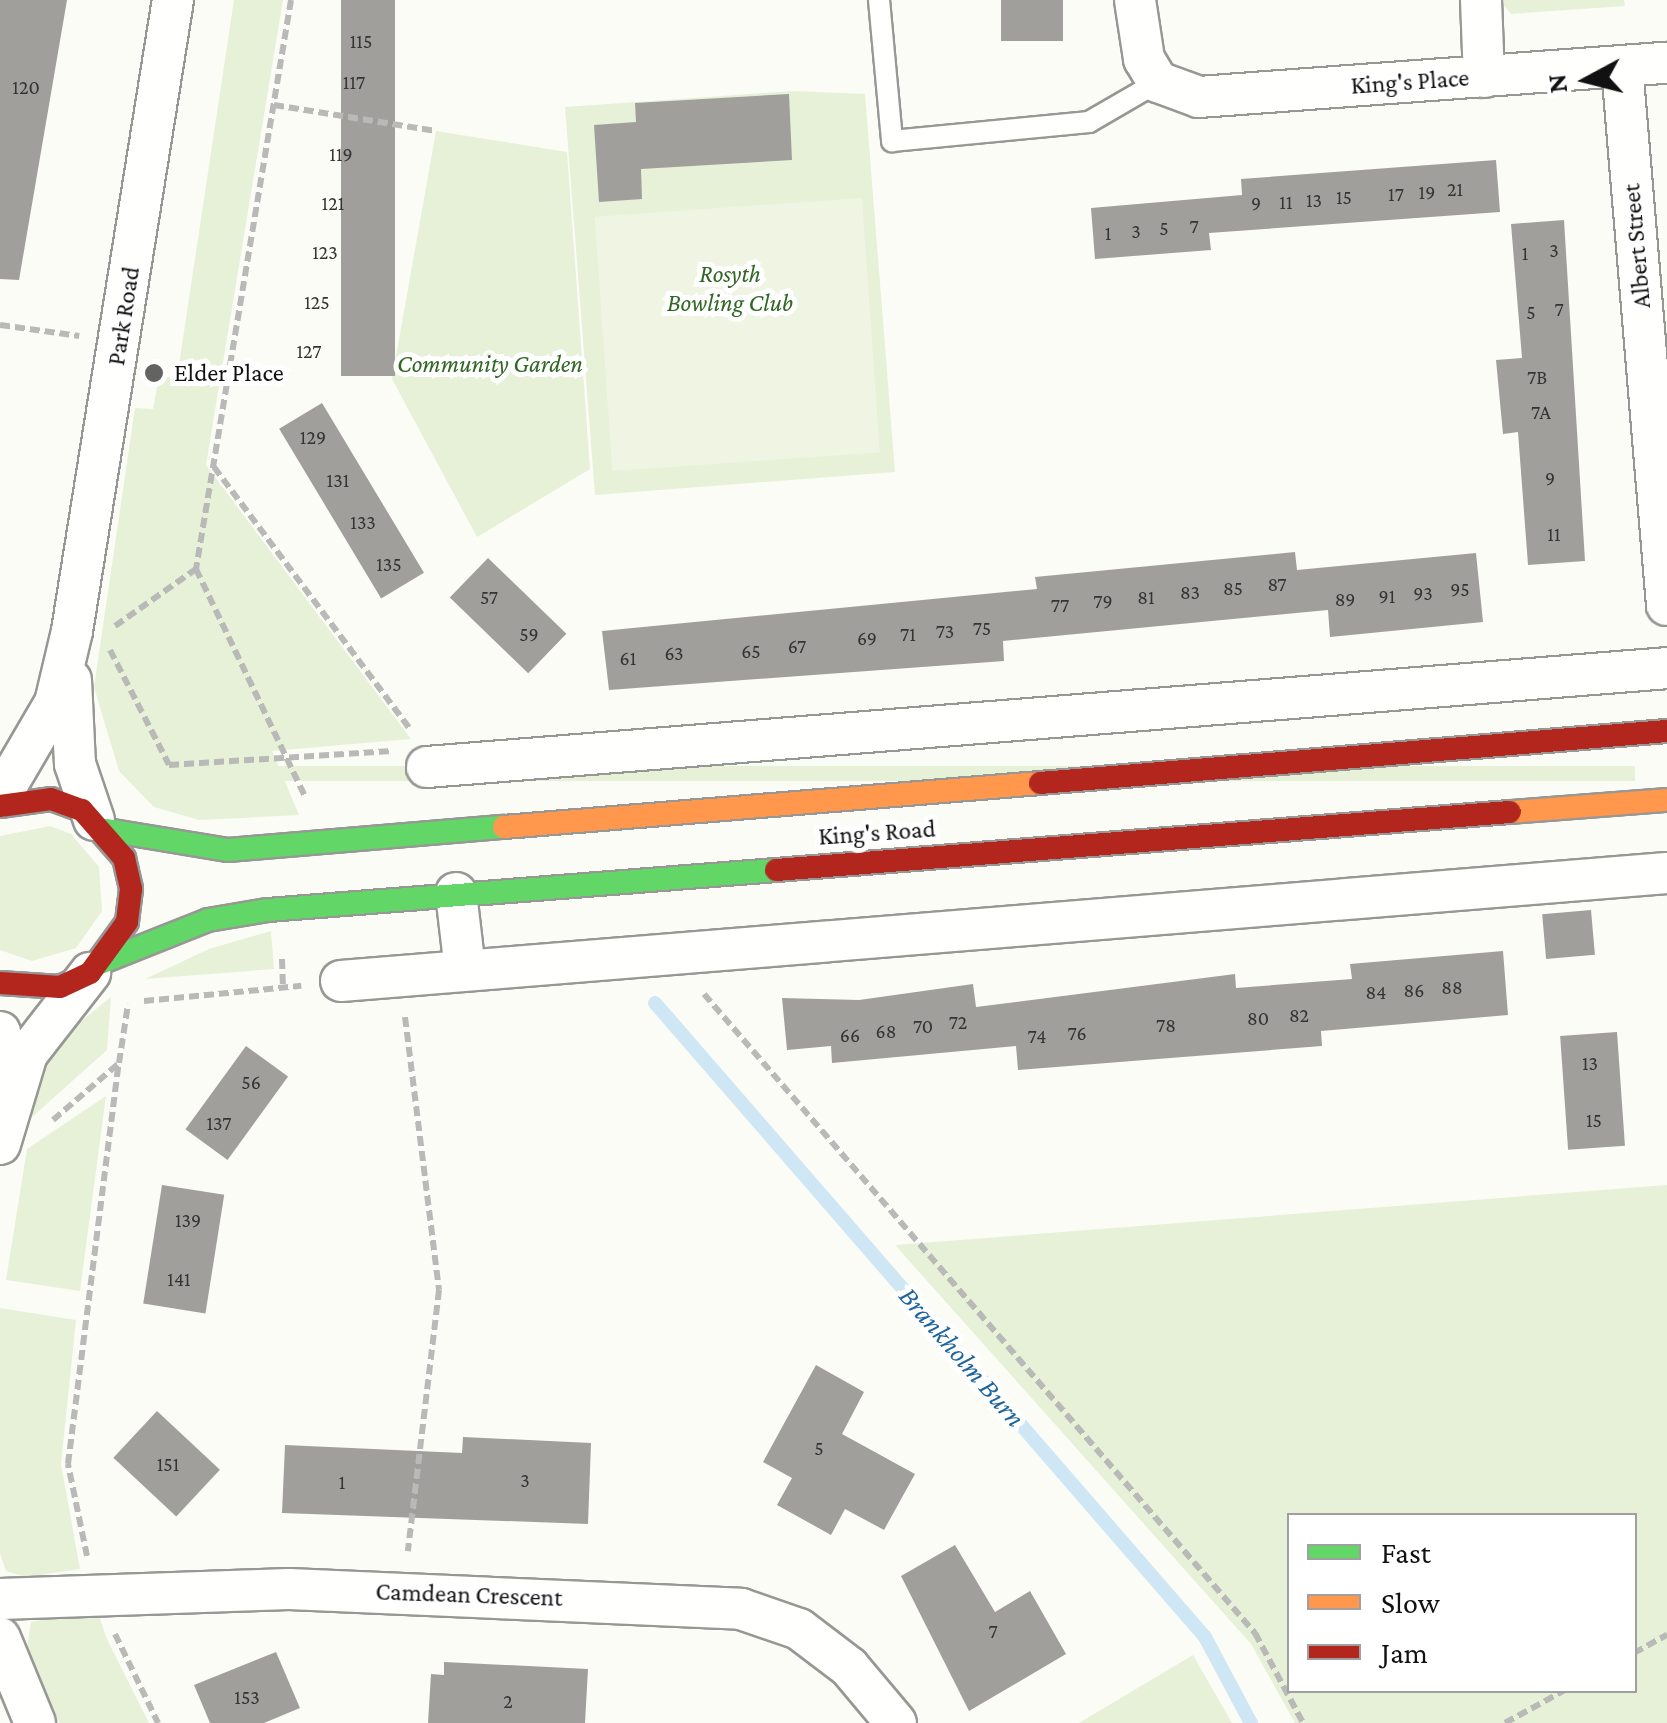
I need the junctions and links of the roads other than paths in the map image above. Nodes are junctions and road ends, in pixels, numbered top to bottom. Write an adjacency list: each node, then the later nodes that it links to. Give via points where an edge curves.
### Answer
1 (173, 0): 10 (street, Park Road)
2 (879, 0): 8 (lane, via 892,142 1089,122)
3 (1135, 0): 8 (street, via 1144,59)
4 (1481, 0): 7 (street)
5 (1667, 63): 6 (street, King's Place)
6 (1622, 67): 7 (street, King's Place); 9 (street, Albert Street)
7 (1484, 77): 8 (street, King's Place, via 1200,98)
8 (1158, 82)
9 (1667, 606)
10 (72, 631): 15 (street, Park Road, via 48,719); 18 (street, Park Road, via 75,764)
11 (1667, 668): 14 (street)
12 (1667, 731): 19 (main road, King's Road)
13 (426, 758): 14 (street)
14 (488, 762): 19 (street)
15 (0, 797)
16 (1667, 800): 21 (main road, King's Road)
17 (0, 806): 18 (main road, King's Road, via 51,800)
18 (100, 825): 19 (main road, King's Road, via 228,850); 22 (main road, via 131,890 127,922)
19 (491, 826)
20 (1667, 873): 23 (street)
21 (456, 894): 22 (main road, King's Road, via 208,920); 23 (street)
22 (95, 968): 25 (main road, King's Road, via 60,987); 27 (street, via 27,1054)
23 (465, 970): 24 (street)
24 (340, 981)
25 (0, 983)
26 (0, 1032): 27 (street)
27 (10, 1102): 28 (street)
28 (0, 1144)
29 (0, 1599): 32 (street, Camdean Crescent, via 404,1592 741,1610 800,1629 849,1667)
30 (0, 1638): 31 (street)
31 (34, 1723)
32 (896, 1723)

